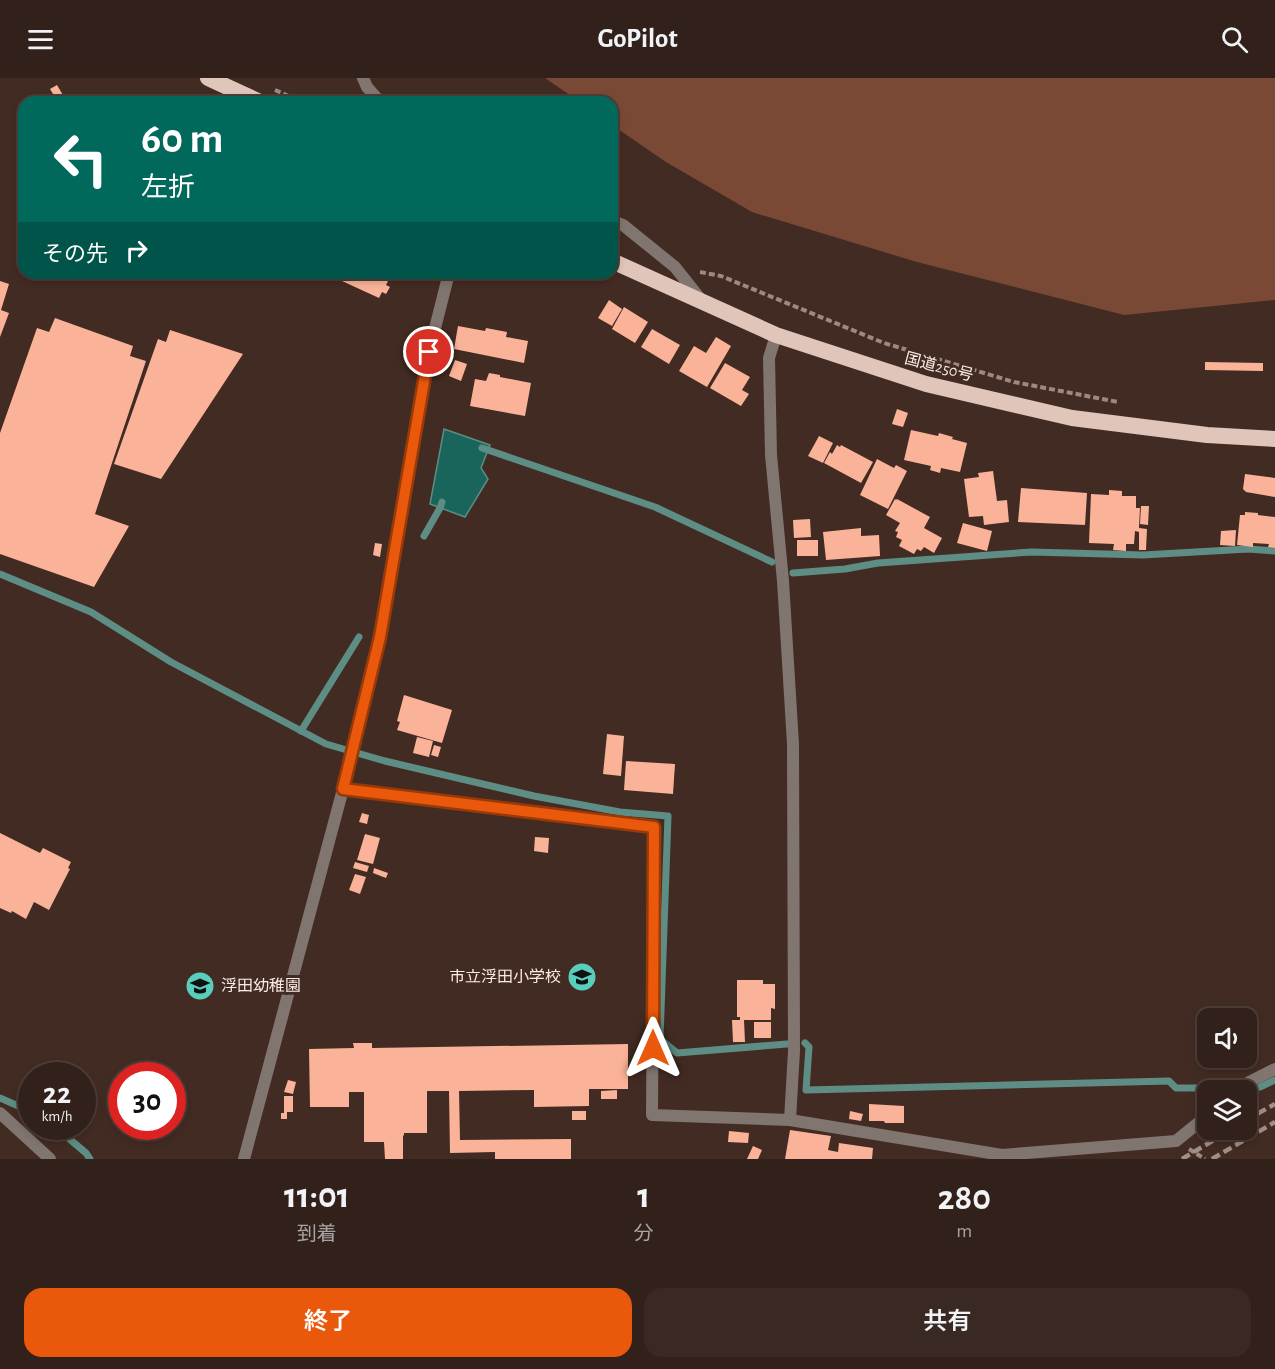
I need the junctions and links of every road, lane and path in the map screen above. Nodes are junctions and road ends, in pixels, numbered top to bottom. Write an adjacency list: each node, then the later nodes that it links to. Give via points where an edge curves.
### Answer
1 (208, 78): 3 (highway)
2 (363, 78): 4 (street)
3 (247, 96)
4 (375, 96)
5 (618, 223): 7 (street)
6 (618, 264): 9 (highway, 国道250号)
7 (675, 267): 9 (street); 11 (path, via 721,276 895,346 1014,382)
8 (447, 279): 13 (street, via 429,352 380,637)
9 (702, 301): 10 (highway, 国道250号)
10 (776, 335): 12 (highway, 国道250号, via 926,384 1072,418 1207,435); 17 (street, via 769,358 771,444 793,744 794,1051)
11 (1127, 404)
12 (1275, 439)
13 (343, 789): 17 (street, via 654,827 652,1115); 20 (street)
14 (1275, 1069): 15 (street)
15 (1253, 1080)
16 (0, 1113): 19 (street)
17 (790, 1120): 18 (street, via 1002,1155 1176,1141)
18 (1197, 1124)
19 (50, 1159)
20 (244, 1159)

